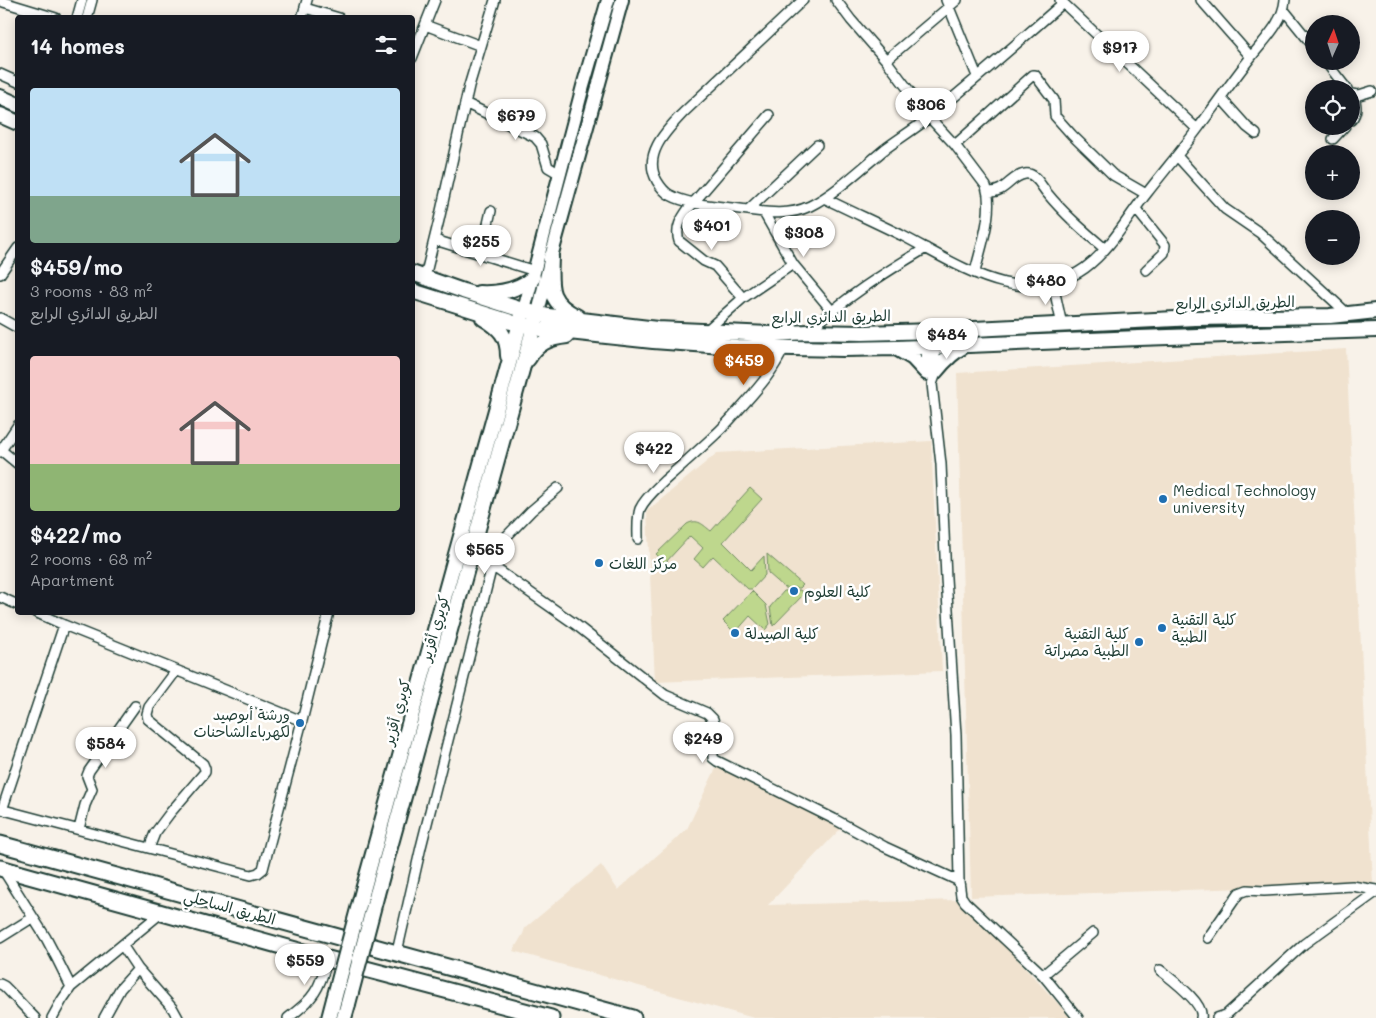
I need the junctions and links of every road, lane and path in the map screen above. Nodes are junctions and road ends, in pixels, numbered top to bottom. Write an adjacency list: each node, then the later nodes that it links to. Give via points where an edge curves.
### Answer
1 (82, 0): 16 (street)
2 (92, 0): 17 (street)
3 (434, 0): 19 (street)
4 (495, 0): 22 (street)
5 (608, 0): 47 (main road)
6 (622, 0): 61 (main road)
7 (803, 0): 51 (street, via 683,113 657,145 652,169 660,187 669,195)
8 (836, 0): 24 (street)
9 (1201, 0): 23 (street)
10 (0, 1): 15 (street)
11 (1062, 1): 27 (street); 40 (street)
12 (951, 2): 24 (street); 27 (street)
13 (306, 4): 18 (street)
14 (1285, 5): 20 (street); 23 (street, via 1279,20)
15 (45, 15)
16 (78, 15)
17 (89, 15)
18 (332, 15)
19 (425, 25): 21 (street); 22 (street)
20 (1305, 34)
21 (416, 40)
22 (481, 46): 34 (street)
23 (1251, 57): 33 (street)
24 (886, 60): 38 (street)
25 (1332, 70): 28 (street)
26 (0, 74): 29 (street)
27 (977, 76): 38 (street)
28 (1340, 80)
29 (15, 81)
30 (1372, 91): 31 (street)
31 (1360, 93)
32 (0, 97): 35 (main road)
33 (1221, 98): 40 (street); 41 (street)
34 (465, 103): 47 (street, via 535,137 541,144 548,168); 56 (street)
35 (15, 104)
36 (0, 115): 39 (main road)
37 (770, 115): 51 (street)
38 (930, 117): 45 (street); 50 (street)
39 (15, 122)
40 (1197, 130): 46 (street)
41 (1256, 134)
42 (1337, 135): 43 (street)
43 (1334, 139)
44 (817, 145): 53 (street)
45 (955, 145): 48 (street); 49 (street, via 1035,75 1054,100 1055,116 1072,136 1113,175)
46 (1177, 156): 49 (street); 77 (street, via 1225,209 1260,233)
47 (560, 174): 67 (main road)
48 (988, 192): 58 (street, via 995,193 1016,178 1030,174); 64 (street, via 988,213)
49 (1146, 194): 52 (street)
50 (824, 198): 55 (street, via 796,212); 57 (street)
51 (694, 202): 53 (street); 71 (street, via 680,222 679,241 715,266)
52 (1136, 209): 58 (street); 63 (street, via 1165,245 1164,253)
53 (748, 210): 55 (street)
54 (491, 212): 60 (street)
55 (764, 213): 62 (street)
56 (434, 240): 60 (street); 66 (street)
57 (926, 248): 64 (street); 74 (street, via 890,269)
58 (1105, 249): 68 (street, via 1084,268)
59 (15, 252): 65 (street)
60 (481, 254): 67 (street)
61 (551, 257): 76 (main road); 79 (main road, via 552,296 563,309)
62 (793, 264): 71 (street); 74 (street)
63 (1146, 270)
64 (974, 272): 68 (street, via 1016,286)
65 (0, 274)
66 (419, 275): 69 (main road, الطريق الدائري الرابع)
67 (534, 275): 69 (main road, via 522,285 506,291); 73 (main road)
68 (1053, 284): 80 (street)
69 (463, 291): 73 (main road, الطريق الدائري الرابع)
70 (415, 294): 72 (main road, الطريق الدائري الرابع)
71 (743, 298): 83 (street)
72 (465, 308): 82 (main road, الطريق الدائري الرابع); 92 (main road, via 496,327 504,336 508,345)
73 (524, 310): 76 (main road, الطريق الدائري الرابع); 82 (main road, كوبري أقزير)
74 (832, 311): 86 (street)
75 (1376, 311): 77 (main road, الطريق الدائري الرابع)
76 (538, 313): 79 (main road, الطريق الدائري الرابع); 82 (main road, كويري أقزير)
77 (1349, 315): 80 (main road, الطريق الدائري الرابع)
78 (0, 318): 81 (street)
79 (593, 322): 83 (main road, الطريق الدائري الرابع, via 657,329)
80 (1062, 325): 85 (main road, الطريق الدائري الرابع)
81 (15, 326)
82 (527, 326): 87 (main road, الطريق الدائري الرابع); 92 (main road, كوبري أقزير); 93 (main road, كويري أقزير)
83 (707, 330): 86 (main road, الطريق الدائري الرابع, via 772,334)
84 (1376, 330): 88 (main road, الطريق الدائري الرابع)
85 (930, 331): 86 (main road, الطريق الدائري الرابع); 89 (street)
86 (808, 332)
87 (580, 334): 90 (main road, الطريق الدائري الرابع, via 644,341); 93 (main road, via 556,337 539,345)
88 (966, 345): 89 (main road, الطريق الدائري الرابع); 94 (main road, via 958,348)
89 (930, 346): 91 (main road, الطريق الدائري الرابع); 94 (street)
90 (784, 348): 91 (main road, الطريق الدائري الرابع); 99 (street, via 763,383 737,412 643,504 638,518)
91 (896, 348): 94 (main road, via 913,358)
92 (506, 373): 117 (main road, كوبري أقزير)
93 (520, 376): 100 (main road, كويري أقزير)
94 (931, 376): 115 (street, via 941,464 956,736)
95 (15, 430): 96 (street)
96 (1, 451): 97 (street)
97 (15, 462)
98 (558, 488): 100 (street, via 503,540)
99 (638, 539)
100 (477, 555): 101 (street); 117 (main road, كويري أقزير)
101 (492, 566): 115 (street, via 575,624 665,695 707,713 715,726 712,754 717,762); 124 (street)
102 (0, 597): 103 (street)
103 (15, 603)
104 (42, 615): 106 (street)
105 (328, 615): 109 (street)
106 (64, 625): 107 (street); 110 (street)
107 (176, 671): 109 (street); 113 (street, via 149,707 148,719 203,764 205,772 155,833)
108 (135, 706): 111 (street, via 89,771 87,776 92,789)
109 (302, 721): 113 (street, via 263,869 251,875)
110 (1, 810): 111 (street)
111 (80, 829): 113 (street)
112 (0, 844): 124 (highway, الطريق الساحلي)
113 (149, 848)
114 (1, 868): 118 (highway, الطريق الساحلي); 119 (street)
115 (959, 881): 128 (street, via 961,896 972,909)
116 (1376, 891): 122 (street, via 1352,886 1247,890 1239,893); 143 (street, via 1304,944 1226,1015)
117 (370, 892): 131 (main road, bridge); 138 (main road, bridge)
118 (161, 913): 123 (street); 125 (highway, الطريق الساحلي)
119 (32, 918): 121 (street); 130 (street)
120 (1093, 933): 128 (street)
121 (0, 938)
122 (1208, 938)
123 (122, 945): 126 (street); 130 (street)
124 (397, 952): 140 (highway, الطريق الساحلي)
125 (328, 959): 132 (highway, الطريق الساحلي); 137 (street, via 315,992)
126 (138, 969): 135 (street, via 120,989); 136 (street)
127 (1160, 970): 142 (street, via 1199,1006)
128 (1043, 975): 141 (street)
129 (0, 984): 133 (street)
130 (71, 987): 134 (street)
131 (346, 1011)
132 (516, 1014): 139 (highway, الطريق الساحلي)
133 (35, 1018)
134 (52, 1018)
135 (104, 1018)
136 (178, 1018)
137 (288, 1018)
138 (328, 1018)
139 (551, 1018)
140 (633, 1018)
141 (1078, 1018)
142 (1201, 1018)
143 (1217, 1018)

